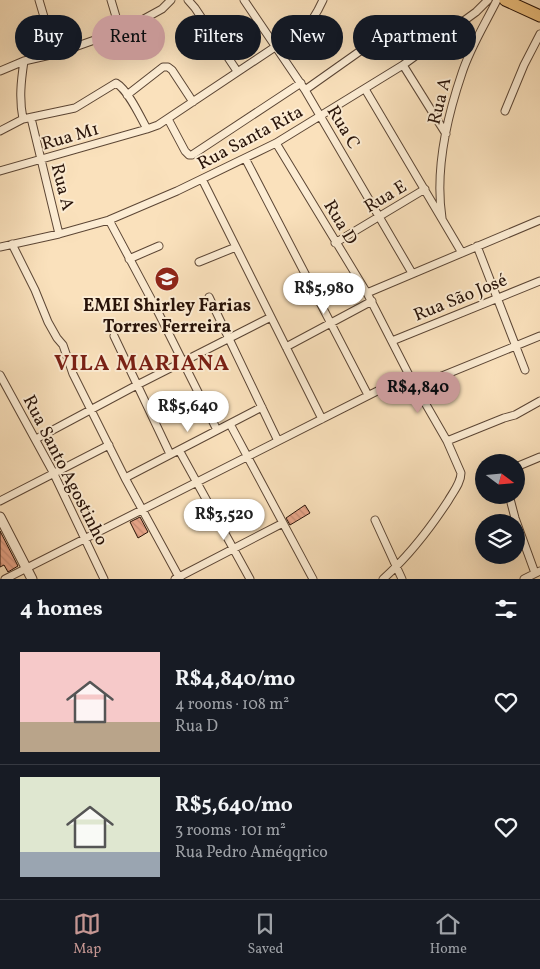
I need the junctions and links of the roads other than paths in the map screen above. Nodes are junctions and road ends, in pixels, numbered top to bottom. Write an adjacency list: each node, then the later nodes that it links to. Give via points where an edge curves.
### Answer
1 (39, 0): 10 (street)
2 (111, 0): 11 (street)
3 (171, 0): 12 (street)
4 (188, 0): 24 (street)
5 (244, 0): 16 (street, Rua C)
6 (323, 0): 13 (street, Rua M1)
7 (488, 0): 22 (street, Rua Santa Rita)
8 (497, 0): 36 (street, Rua A, via 462,72)
9 (505, 0): 14 (main road)
10 (43, 15)
11 (116, 15)
12 (150, 15)
13 (315, 15)
14 (540, 16)
15 (540, 34): 30 (street)
16 (271, 41)
17 (271, 50): 24 (street, Rua M1)
18 (353, 56): 27 (street)
19 (28, 60): 21 (street)
20 (284, 60): 25 (street, Rua C)
21 (24, 61): 23 (street); 32 (street, Rua A, via 20,104)
22 (403, 65): 26 (street, Rua Santa Rita); 36 (street)
23 (0, 71)
24 (237, 71): 29 (street, Rua M1)
25 (301, 83): 27 (street, Rua C); 33 (street, via 192,156 187,154)
26 (365, 89): 31 (street, Rua Santa Rita); 42 (street, Rua A)
27 (305, 90): 31 (street, Rua C)
28 (127, 95): 29 (street, via 163,67 168,67); 32 (street, Rua M1, via 116,84 75,108); 34 (street)
29 (193, 102): 33 (street, Rua M1)
30 (505, 111)
31 (320, 117): 37 (street, Rua Santa Rita); 43 (street, Rua C)
32 (27, 119): 35 (street, Rua M1); 39 (street, Rua A)
33 (168, 119): 34 (street, Rua M1)
34 (147, 129): 39 (street, Rua M1)
35 (0, 131)
36 (446, 134): 44 (street, Rua A, via 439,189)
37 (276, 143): 38 (street, Rua Santa Rita); 48 (street, Rua D)
38 (245, 158): 41 (street, Rua Santa Rita); 64 (street)
39 (41, 160): 40 (street, Rua M1); 47 (street, Rua A)
40 (0, 171)
41 (202, 179): 45 (street, Rua Santa Rita); 51 (street)
42 (425, 189): 43 (street, Rua E); 44 (street, Rua A)
43 (380, 217): 48 (street, Rua E); 57 (street, Rua C)
44 (442, 218): 54 (street, Rua A)
45 (109, 220): 47 (street, Rua Santa Rita); 55 (street)
46 (540, 220): 52 (street)
47 (59, 234): 49 (street, Rua Santa Rita)
48 (335, 242): 59 (street, Rua D)
49 (12, 244): 53 (street, Rua Santa Rita); 80 (street, via 48,322 64,345 68,363)
50 (159, 246): 55 (street)
51 (236, 246): 56 (street); 63 (street)
52 (477, 246): 54 (street); 61 (street)
53 (0, 247)
54 (462, 253): 57 (street)
55 (129, 260): 71 (street)
56 (199, 262)
57 (412, 273): 59 (street)
58 (540, 281): 61 (street, Rua São José)
59 (367, 293): 62 (street, Rua D)
60 (209, 297): 67 (street)
61 (497, 298): 68 (street, Rua São José); 69 (street)
62 (372, 301): 64 (street); 68 (street, Rua D)
63 (271, 317): 67 (street); 70 (street)
64 (331, 324): 70 (street); 77 (street)
65 (114, 336): 75 (street)
66 (540, 336): 69 (street)
67 (228, 338): 71 (street); 79 (street)
68 (392, 341): 74 (street, Rua D)
69 (516, 346): 72 (street); 76 (street)
70 (286, 347): 81 (street)
71 (183, 362): 75 (street); 83 (street)
72 (525, 370)
73 (0, 375): 84 (street, Rua Santo Agostinho)
74 (409, 375): 76 (street, Rua D); 77 (street)
75 (137, 385): 80 (street); 89 (street)
76 (415, 387): 86 (street, Rua D)
77 (368, 395): 81 (street)
78 (539, 403): 86 (street)
79 (262, 407): 82 (street); 85 (street)
80 (91, 410): 84 (street); 87 (street)
81 (322, 419): 85 (street)
82 (230, 424): 83 (street); 90 (street)
83 (217, 430): 88 (street)
84 (36, 440): 93 (street, Rua Santo Agostinho)
85 (278, 441): 90 (street)
86 (447, 441): 104 (street, Rua D, via 461,478 430,528)
87 (109, 445): 93 (street); 94 (street)
88 (179, 450): 89 (street); 95 (street)
89 (170, 454): 94 (street)
90 (247, 457): 95 (street); 101 (street)
91 (540, 457): 92 (street)
92 (525, 463)
93 (53, 472): 96 (street); 102 (street, Rua Santo Agostinho)
94 (125, 478): 98 (street)
95 (196, 483): 98 (street); 103 (street)
96 (0, 501)
97 (511, 504): 106 (street)
98 (142, 510): 102 (street); 107 (street)
99 (0, 517): 105 (street)
100 (375, 520): 104 (street)
101 (283, 523): 103 (street); 112 (street)
102 (84, 540): 105 (street); 110 (street, Rua Santo Agostinho)
103 (234, 548): 107 (street); 111 (street)
104 (396, 567): 113 (street); 114 (street)
105 (27, 569): 108 (street); 109 (street)
106 (537, 572): 115 (street)
107 (178, 578)
108 (5, 579)
109 (32, 579)
110 (104, 579)
111 (250, 579)
112 (313, 579)
113 (383, 579)
114 (402, 579)
115 (524, 579)

